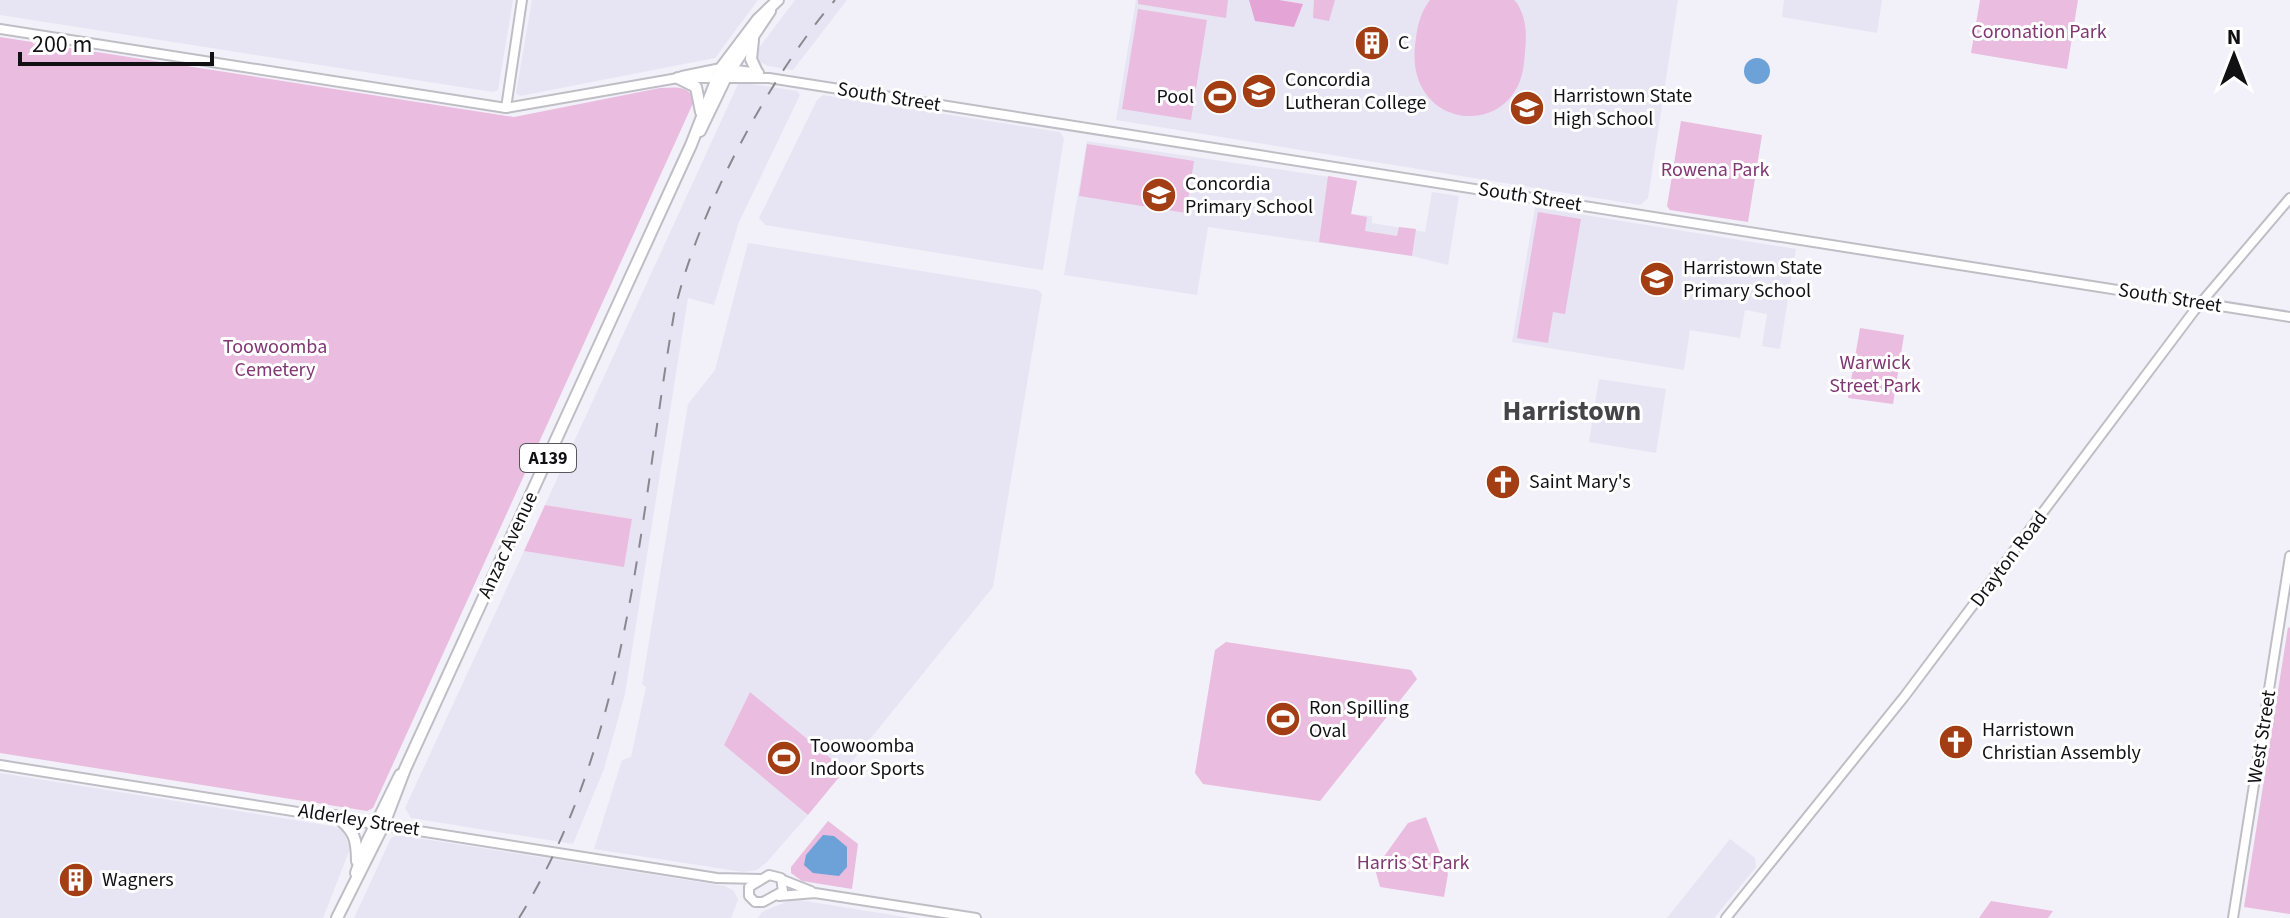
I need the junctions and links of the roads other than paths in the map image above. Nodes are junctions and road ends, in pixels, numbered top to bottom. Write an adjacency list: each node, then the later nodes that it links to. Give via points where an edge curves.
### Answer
1 (522, 0): 9 (street)
2 (774, 5): 4 (highway, Anzac Avenue / A139); 5 (highway, Anzac Avenue / A139, via 758,19)
3 (0, 29): 9 (street, South Street)
4 (753, 38): 5 (highway, Anzac Avenue / A139); 6 (highway, via 751,59)
5 (724, 72): 6 (street, South Street); 7 (street, South Street); 8 (street, South Street); 10 (highway, Anzac Avenue / A139); 11 (highway, Anzac Avenue / A139)
6 (757, 72): 8 (street, South Street)
7 (678, 78): 9 (street, South Street); 10 (highway, via 696,87)
8 (769, 78): 13 (street, South Street)
9 (506, 108)
10 (701, 114): 11 (highway, Anzac Avenue / A139)
11 (691, 145): 18 (highway, Anzac Avenue / A139)
12 (2290, 198): 13 (street, Drayton Road)
13 (2201, 302): 14 (street, South Street); 29 (street, Drayton Road, via 1913,685)
14 (2290, 317)
15 (2290, 556): 30 (street, West Street)
16 (0, 765): 17 (street, Alderley Street)
17 (335, 816): 18 (street, Alderley Street); 19 (highway, via 355,835)
18 (380, 824): 19 (highway, Anzac Avenue / A139); 20 (street, Alderley Street); 21 (highway, Anzac Avenue / A139)
19 (357, 867): 21 (highway, Anzac Avenue / A139)
20 (717, 878): 22 (street, Alderley Street); 24 (street, Alderley Street)
21 (355, 879): 27 (highway, Anzac Avenue / A139)
22 (760, 879): 23 (street, via 773,875); 24 (street)
23 (783, 880): 25 (street); 26 (street)
24 (748, 893): 26 (street, via 759,903)
25 (815, 893): 26 (street); 28 (street)
26 (779, 896)
27 (337, 918)
28 (976, 918)
29 (1726, 918)
30 (2233, 918)

